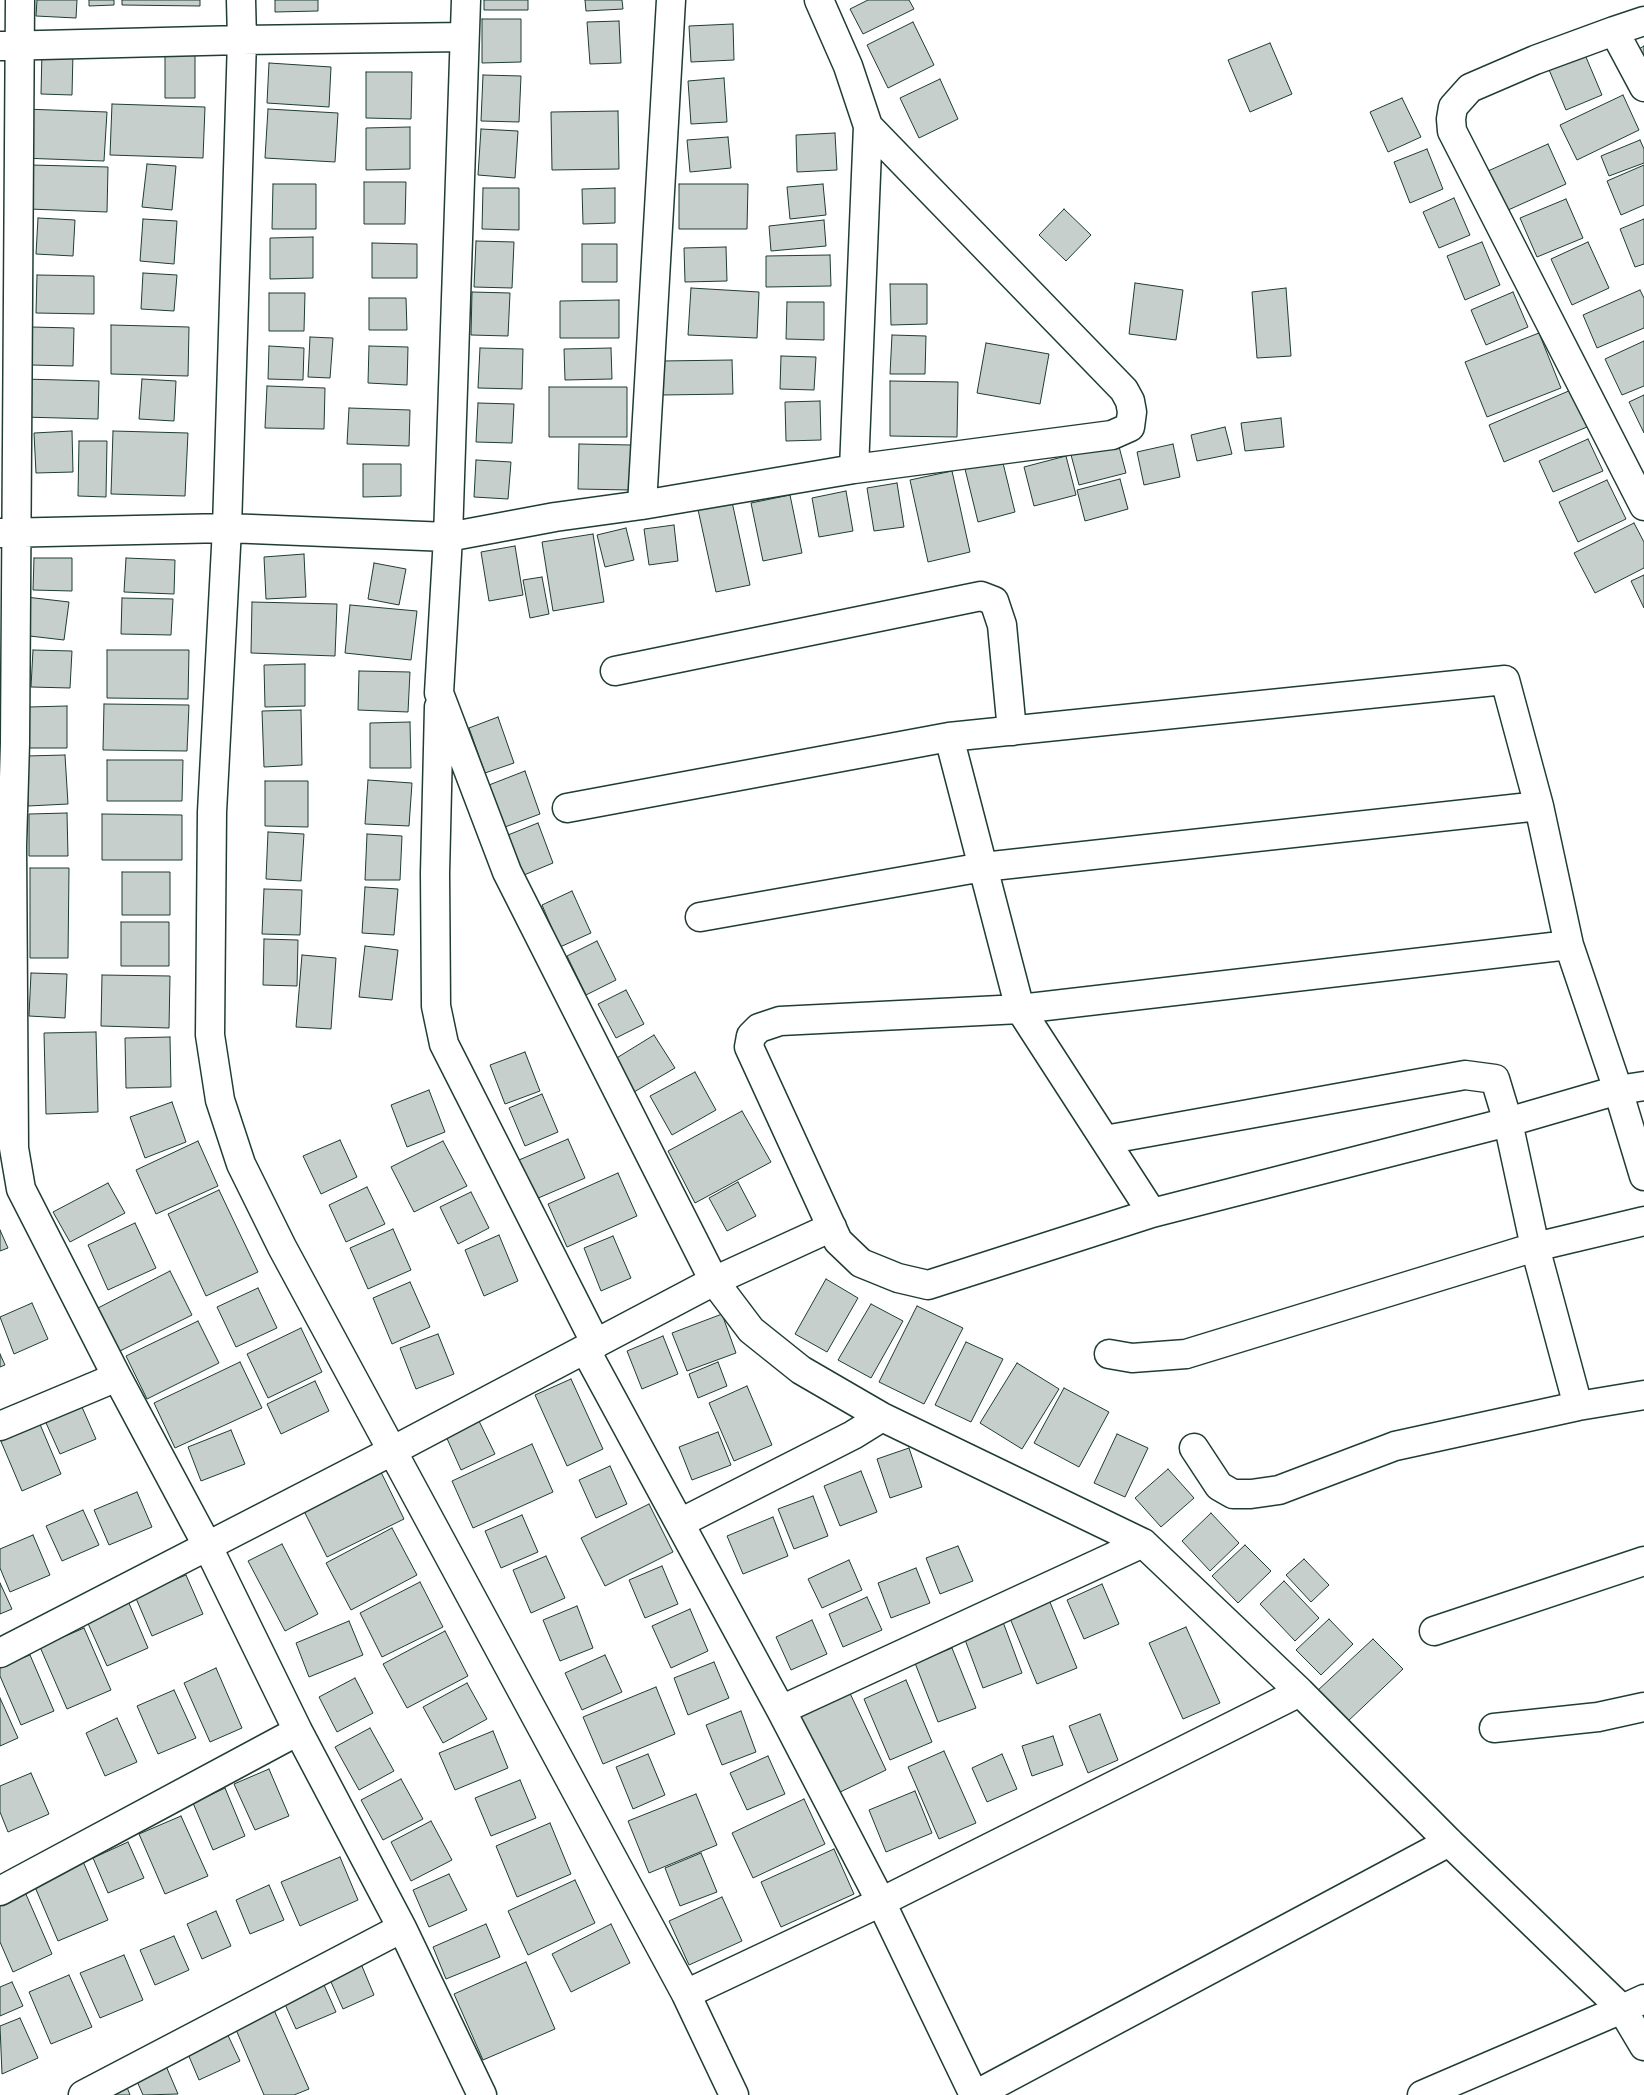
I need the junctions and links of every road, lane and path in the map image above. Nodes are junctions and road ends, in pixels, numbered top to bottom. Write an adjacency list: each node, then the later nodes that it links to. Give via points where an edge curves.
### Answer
1 (20, 0): 10 (street)
2 (242, 0): 9 (street)
3 (466, 0): 8 (street)
4 (671, 0): 14 (street)
5 (819, 0): 12 (street, via 848,66)
6 (1644, 21): 7 (street)
7 (1614, 31): 11 (street); 15 (street, via 1470,88 1453,107 1451,119 1452,131)
8 (464, 37): 9 (street); 18 (street)
9 (242, 40): 10 (street); 16 (street)
10 (9, 46): 17 (street)
11 (1644, 87)
12 (868, 126): 13 (street); 13 (street, via 1124,390 1132,412 1130,427 1112,435)
13 (854, 469): 14 (street)
14 (642, 505): 18 (street)
15 (1644, 506)
16 (227, 528): 17 (street); 18 (street); 49 (street, via 212,831 210,1035 220,1100 241,1164)
17 (7, 533): 23 (street)
18 (448, 537): 20 (street)
19 (615, 671): 21 (street, via 981,596 994,601 1002,625)
20 (439, 693): 40 (street, via 507,872); 41 (street, via 436,1006 444,1044)
21 (1012, 731): 22 (street); 24 (street, via 1506,680)
22 (949, 737): 25 (street); 26 (street)
23 (7, 743): 29 (street, via 12,846)
24 (1539, 806): 26 (street); 28 (street)
25 (568, 808)
26 (983, 867): 27 (street); 30 (street)
27 (700, 917)
28 (1569, 945): 30 (street); 31 (street)
29 (7, 953): 35 (street, via 14,1148)
30 (1020, 1009): 33 (street); 38 (street, via 780,1021 768,1023 751,1036 749,1047 752,1056)
31 (1631, 1088): 32 (street); 34 (street)
32 (1508, 1122): 33 (street, via 1495,1079 1465,1075); 36 (street); 39 (street)
33 (1105, 1140): 36 (street)
34 (1644, 1176)
35 (10, 1193): 43 (street)
36 (1152, 1213): 38 (street, via 928,1286 861,1263 838,1241)
37 (1644, 1221): 39 (street)
38 (832, 1227): 40 (street)
39 (1536, 1247): 42 (street, via 1186,1354 1132,1358); 45 (street)
40 (714, 1282): 41 (street); 46 (street, via 734,1310 768,1346 800,1370)
41 (591, 1347): 49 (street); 50 (street)
42 (1109, 1354)
43 (117, 1377): 47 (street); 52 (street)
44 (1644, 1395): 45 (street)
45 (1578, 1406): 48 (street, via 1395,1446 1279,1490 1251,1494 1233,1494 1219,1486)
46 (882, 1417): 50 (street); 51 (street)
47 (0, 1426)
48 (1194, 1448)
49 (392, 1451): 52 (street); 65 (street)
50 (680, 1523): 58 (street)
51 (1143, 1543): 56 (street); 58 (street)
52 (208, 1547): 55 (street); 60 (street)
53 (1644, 1561): 54 (street)
54 (1434, 1631)
55 (0, 1653)
56 (1300, 1692): 61 (street); 63 (street)
57 (1644, 1707): 59 (street, via 1598,1717)
58 (781, 1710): 63 (street)
59 (1494, 1728)
60 (298, 1731): 62 (street); 64 (street)
61 (1449, 1842): 66 (street); 72 (street)
62 (0, 1891)
63 (881, 1902): 65 (street); 72 (street)
64 (402, 1928): 69 (street); 70 (street)
65 (686, 1994): 71 (street)
66 (1633, 2004): 67 (street); 68 (street)
67 (1644, 2046)
68 (1436, 2092)
69 (82, 2095)
70 (482, 2095)
71 (734, 2095)
72 (974, 2095)

